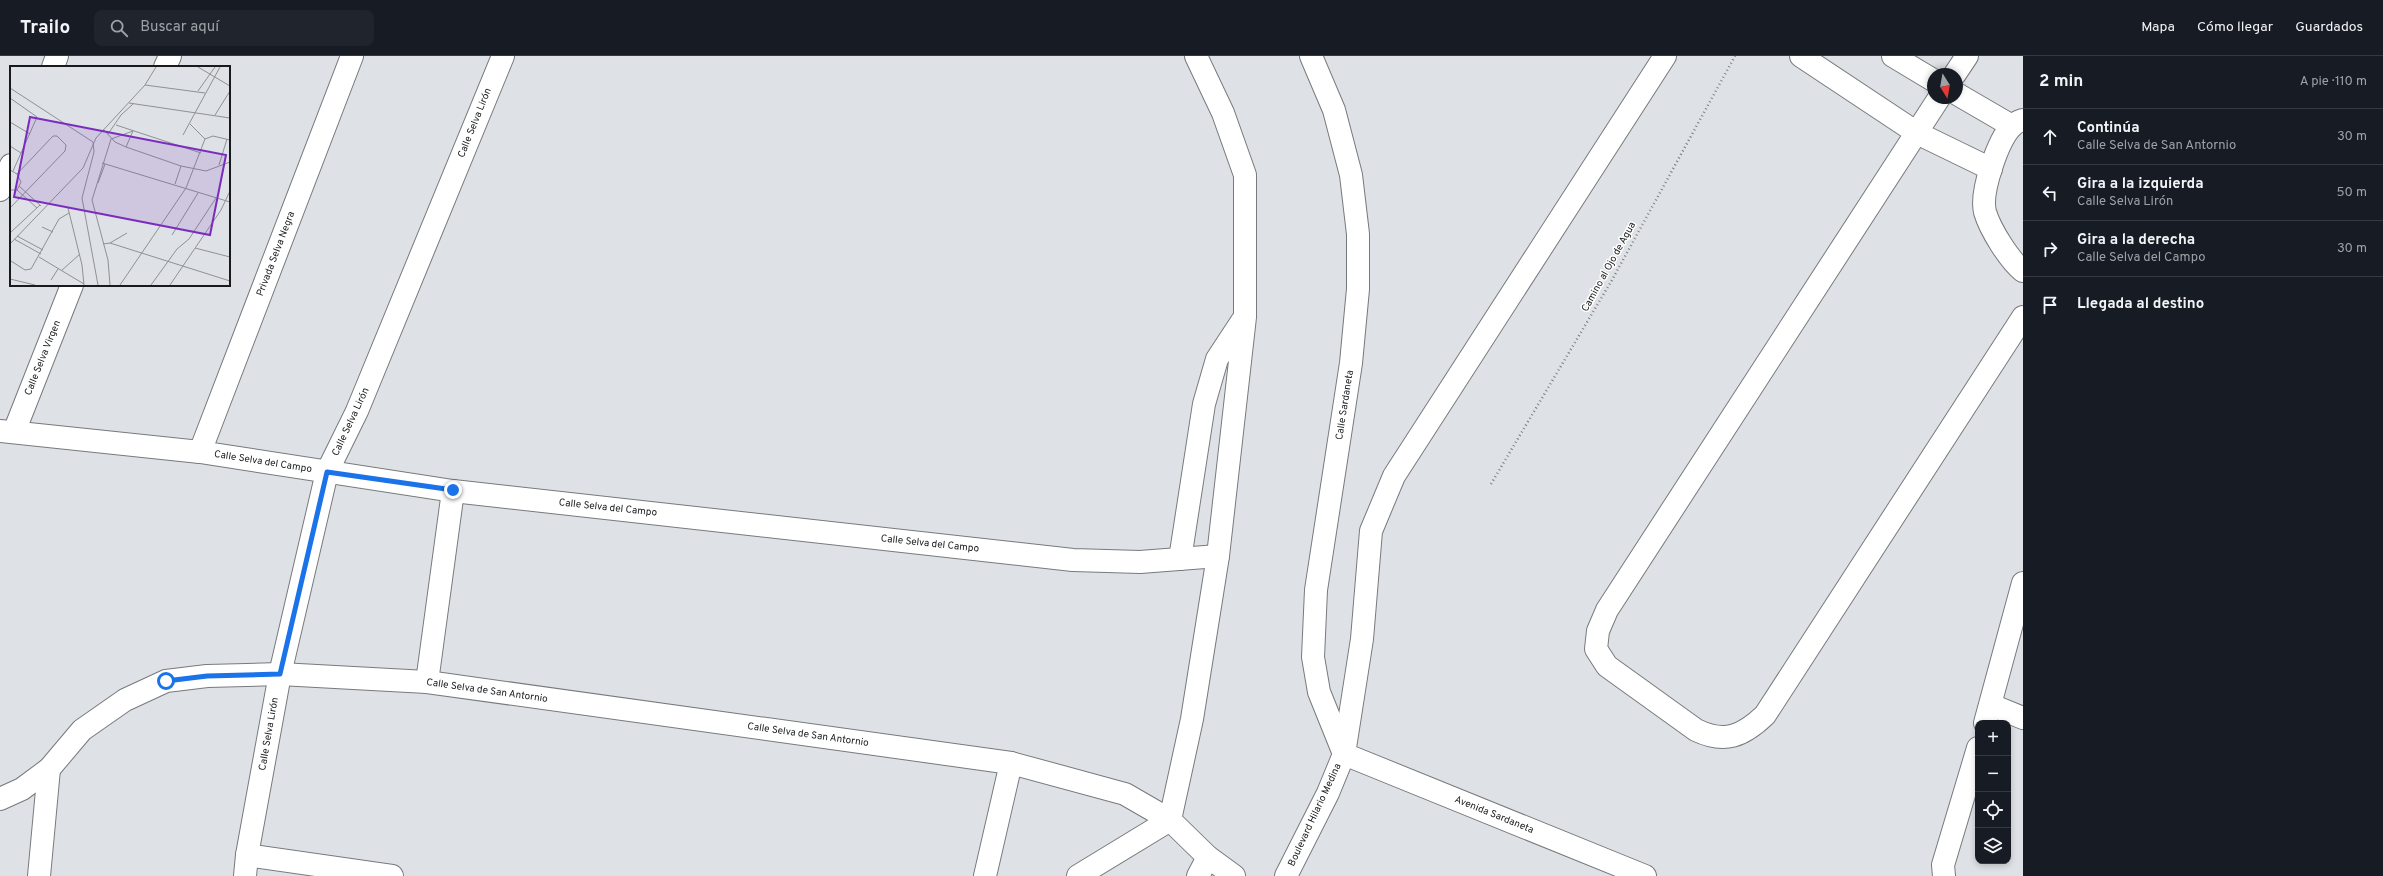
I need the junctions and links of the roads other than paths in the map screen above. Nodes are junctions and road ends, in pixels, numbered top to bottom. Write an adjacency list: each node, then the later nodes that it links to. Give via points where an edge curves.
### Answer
1 (58, 56): 11 (street)
2 (170, 56): 12 (street)
3 (352, 56): 27 (street, Privada Selva Negra)
4 (503, 56): 28 (street, Calle Selva Lirón, via 357,411)
5 (1196, 56): 24 (street, via 1223,113 1245,175)
6 (1312, 56): 37 (street, Calle Sardaneta, via 1334,110 1351,175 1358,234 1358,289 1352,363 1316,590 1313,657 1319,692)
7 (1664, 56): 37 (street, Boulevard Hilario Medina, via 1394,476 1372,531 1362,639)
8 (1801, 56): 18 (street)
9 (1892, 56): 14 (street)
10 (1967, 56): 13 (street)
11 (53, 66)
12 (165, 66)
13 (1959, 68)
14 (1927, 76)
15 (1963, 97): 17 (street)
16 (1935, 104): 18 (street)
17 (2018, 123): 20 (street, via 1996,153)
18 (1917, 133): 20 (street); 25 (street, via 1608,610 1598,631 1596,649 1607,666 1696,730 1711,737 1731,736 1750,730 1766,715)
19 (10, 167): 21 (street)
20 (1991, 169): 22 (street, via 1984,187 1985,211 2015,264)
21 (0, 190)
22 (2023, 271)
23 (72, 286): 26 (street, Calle Selva Virgen)
24 (1245, 316): 30 (street); 31 (street, via 1217,359 1204,404)
25 (2023, 317)
26 (7, 431): 27 (street, Calle Selva del Campo)
27 (200, 452): 28 (street, Calle Selva del Campo)
28 (327, 472): 29 (street, Calle Selva del Campo); 33 (street, Calle Selva Lirón)
29 (453, 490): 31 (street, Calle Selva del Campo, via 1073,560 1140,562); 34 (street)
30 (1218, 556): 31 (street, Calle Selva del Campo); 42 (street, via 1192,719)
31 (1180, 559)
32 (2023, 583): 35 (street)
33 (280, 674): 34 (street, Calle Selva de San Antornio); 40 (street, Calle Selva de San Antornio, via 207,676 166,681 125,700 82,730); 43 (street, Calle Selva Lirón)
34 (427, 682): 39 (street, Calle Selva de San Antornio)
35 (1988, 714): 36 (street)
36 (2023, 718)
37 (1344, 754): 52 (street, Boulevard Hilario Medina, via 1328,793); 53 (street, Avenida Sardaneta)
38 (1976, 756): 54 (street, via 1943,865)
39 (1011, 762): 42 (street, Calle Selva de San Antornio, via 1125,794); 48 (street)
40 (49, 769): 41 (street, Calle Selva de San Antornio, via 22,790); 45 (street)
41 (0, 799)
42 (1170, 820): 44 (street, Calle Selva de San Antornio); 49 (street)
43 (247, 855): 46 (street, Calle Selva Lirón); 47 (street)
44 (1208, 857): 50 (street); 51 (street, Calle Selva de San Antornio)
45 (39, 876)
46 (245, 876)
47 (392, 876)
48 (985, 876)
49 (1078, 876)
50 (1198, 876)
51 (1234, 876)
52 (1286, 876)
53 (1645, 876)
54 (1944, 876)

